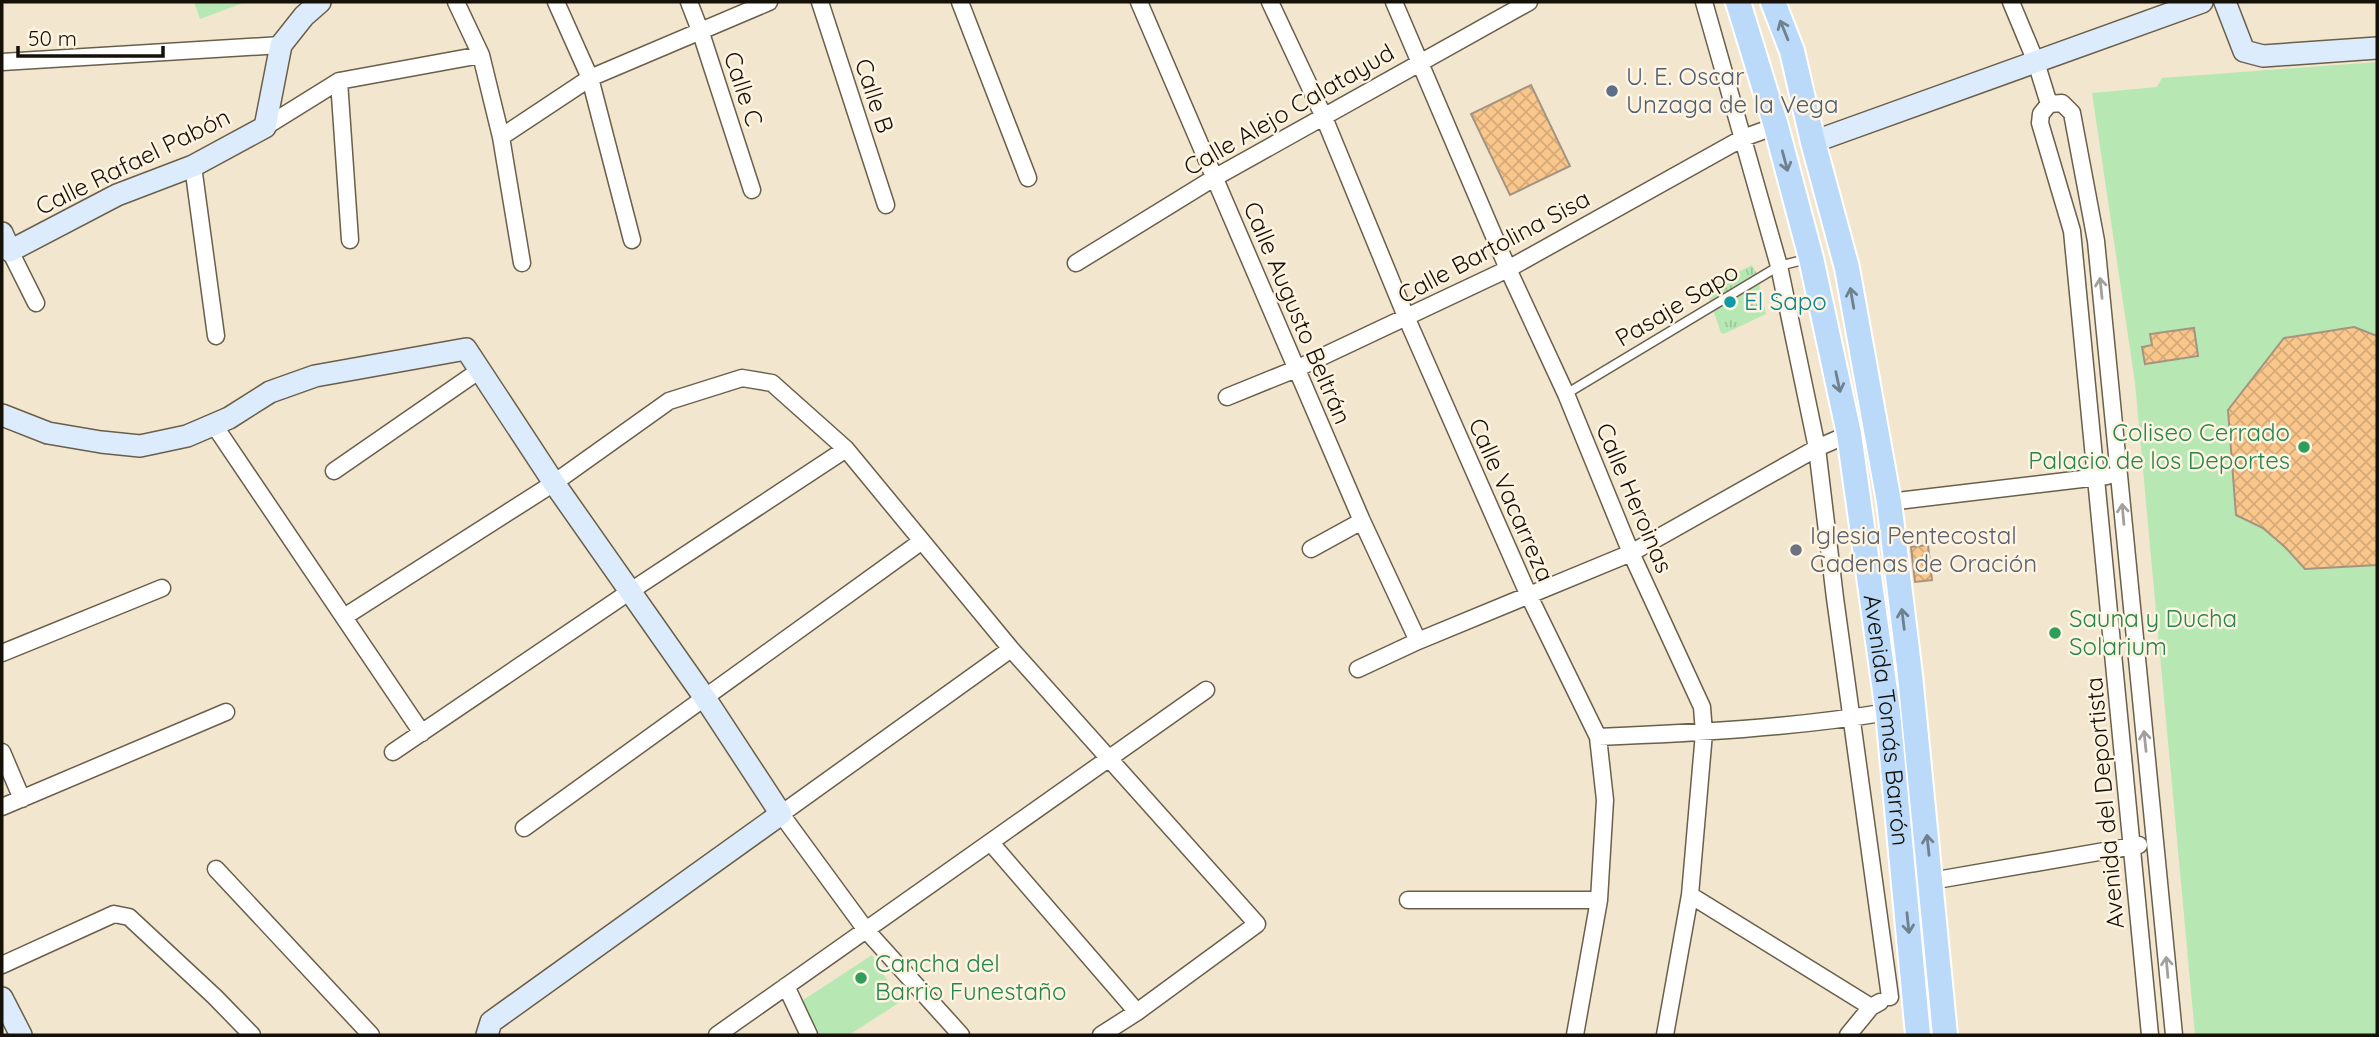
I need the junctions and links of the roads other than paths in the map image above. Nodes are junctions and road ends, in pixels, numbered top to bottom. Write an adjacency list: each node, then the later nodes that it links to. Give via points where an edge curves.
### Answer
1 (320, 2): 19 (street, Calle Rafael Pabón)
2 (456, 2): 21 (street)
3 (556, 2): 25 (street)
4 (689, 2): 18 (street, Calle C)
5 (769, 2): 18 (street)
6 (820, 2): 38 (street, Calle B)
7 (960, 2): 35 (street)
8 (1139, 2): 36 (street, Calle Augusto Beltrán)
9 (1270, 2): 28 (street, Calle Vacarreza)
10 (1394, 2): 23 (street, Calle Heroinas)
11 (1529, 2): 23 (street, Calle Alejo Calatayud)
12 (1704, 2): 32 (street)
13 (1738, 2): 29 (main road, Avenida Tomás Barrón)
14 (1773, 2): 33 (main road, Avenida Tomás Barrón, one-way to 14, via 1792,51)
15 (2011, 2): 24 (street)
16 (2202, 2): 24 (street)
17 (2225, 2): 20 (street, via 2244,51 2263,56)
18 (701, 33): 25 (street); 37 (street, Calle C)
19 (281, 45): 22 (street); 30 (street, Calle Rafael Pabón)
20 (2377, 48)
21 (481, 55): 26 (street); 31 (street)
22 (2, 62)
23 (1419, 62): 28 (street, Calle Alejo Calatayud); 46 (street, Calle Heroinas)
24 (2036, 62): 27 (street); 33 (street)
25 (590, 78): 31 (street); 40 (street)
26 (339, 81): 30 (street); 39 (street)
27 (2049, 104): 60 (street, Avenida del Deportista, one-way to 27, via 2096,241 2077,138 2072,113 2062,103); 61 (street, Avenida del Deportista, via 2039,123 2072,231)
28 (1323, 116): 36 (street, Calle Alejo Calatayud); 48 (street, Calle Vacarreza)
29 (1776, 126): 32 (street, Calle Bartolina Sisa); 42 (main road, Avenida Tomás Barrón, one-way to 42)
30 (265, 127): 34 (street, Calle Rafael Pabón)
31 (501, 137): 43 (street)
32 (1743, 138): 45 (street); 46 (street, Calle Bartolina Sisa)
33 (1813, 142): 63 (main road, Avenida Tomás Barrón, one-way to 33, via 1847,268)
34 (193, 166): 41 (street, Calle Rafael Pabón); 49 (street)
35 (1028, 178)
36 (1214, 178): 44 (street, Calle Alejo Calatayud); 50 (street, Calle Augusto Beltrán)
37 (751, 190)
38 (886, 205)
39 (350, 240)
40 (632, 240)
41 (6, 242): 47 (street)
42 (1811, 258): 45 (lane, Pasaje Sapo); 56 (main road, Avenida Tomás Barrón, one-way to 56)
43 (522, 263)
44 (1076, 263)
45 (1779, 266): 52 (lane, Pasaje Sapo); 57 (street)
46 (1508, 269): 48 (street, Calle Bartolina Sisa); 52 (street, Calle Heroinas)
47 (36, 303)
48 (1407, 318): 50 (street, Calle Bartolina Sisa); 70 (street, Calle Vacarreza)
49 (216, 336)
50 (1296, 369): 53 (street, Calle Bartolina Sisa); 64 (street, Calle Augusto Beltrán)
51 (481, 370): 55 (street, via 466,349 315,376 270,391); 59 (street); 62 (street)
52 (1566, 394): 67 (street, Calle Heroinas)
53 (1227, 397)
54 (2, 415): 55 (street, via 48,433 140,446)
55 (214, 425): 71 (street)
56 (1849, 434): 57 (street); 79 (main road, Avenida Tomás Barrón)
57 (1817, 447): 67 (street); 80 (street)
58 (845, 449): 62 (street, via 772,383 742,378 669,401); 65 (street); 69 (street)
59 (334, 471)
60 (2119, 474): 61 (street); 91 (street, Avenida del Deportista, one-way to 60)
61 (2097, 478): 63 (street); 93 (street, Avenida del Deportista)
62 (554, 483): 69 (street); 71 (street)
63 (1889, 502): 95 (main road, Avenida Tomás Barrón, one-way to 63)
64 (1362, 521): 66 (street); 72 (street, Calle Augusto Beltrán)
65 (922, 541): 73 (street); 77 (street)
66 (1311, 550)
67 (1631, 553): 70 (street); 82 (street, Calle Heroinas, via 1702,707)
68 (162, 588): 74 (street)
69 (629, 592): 77 (street); 81 (street)
70 (1529, 596): 72 (street); 83 (street, Calle Vacarreza)
71 (344, 617): 81 (street)
72 (1418, 641): 75 (street)
73 (1012, 649): 86 (street); 89 (street)
74 (2, 653)
75 (1358, 669)
76 (1206, 690): 86 (street)
77 (705, 698): 89 (street); 90 (street)
78 (226, 712): 87 (street)
79 (1888, 712): 80 (street); 96 (main road, Avenida Tomás Barrón)
80 (1851, 719): 82 (street); 104 (street)
81 (422, 733): 85 (street)
82 (1704, 733): 83 (street); 97 (street, Calle Heroinas)
83 (1598, 737): 99 (street, Calle Vacarreza, via 1605,800)
84 (2, 752): 87 (street)
85 (393, 752)
86 (1110, 759): 92 (street); 107 (street, via 1257,924)
87 (22, 799): 88 (street)
88 (2, 807)
89 (781, 814): 100 (street); 111 (street, via 491,1022)
90 (524, 828)
91 (2155, 840): 93 (street); 122 (street, Avenida del Deportista, one-way to 91)
92 (991, 844): 100 (street); 107 (street)
93 (2131, 847): 95 (street); 121 (street, Avenida del Deportista)
94 (216, 869): 110 (street)
95 (1931, 881): 96 (street); 120 (main road, Avenida Tomás Barrón)
96 (1904, 883): 103 (main road, Avenida Tomás Barrón, one-way to 103)
97 (1690, 895): 106 (street); 117 (street, Calle Heroinas)
98 (1408, 900): 99 (street)
99 (1599, 900): 116 (street, Calle Vacarreza)
100 (866, 930): 102 (street); 114 (street)
101 (2, 965): 109 (street, via 114,914 129,917)
102 (786, 986): 112 (street); 113 (street)
103 (1915, 996): 104 (street); 119 (main road, Avenida Tomás Barrón)
104 (1890, 997): 106 (street)
105 (2, 998): 108 (street)
106 (1871, 1007): 118 (street)
107 (1137, 1012): 115 (street)
108 (22, 1035)
109 (252, 1035)
110 (371, 1035)
111 (487, 1035)
112 (717, 1035)
113 (809, 1035)
114 (961, 1035)
115 (1101, 1035)
116 (1576, 1035)
117 (1665, 1035)
118 (1848, 1035)
119 (1919, 1035)
120 (1945, 1035)
121 (2150, 1035)
122 (2174, 1035)

